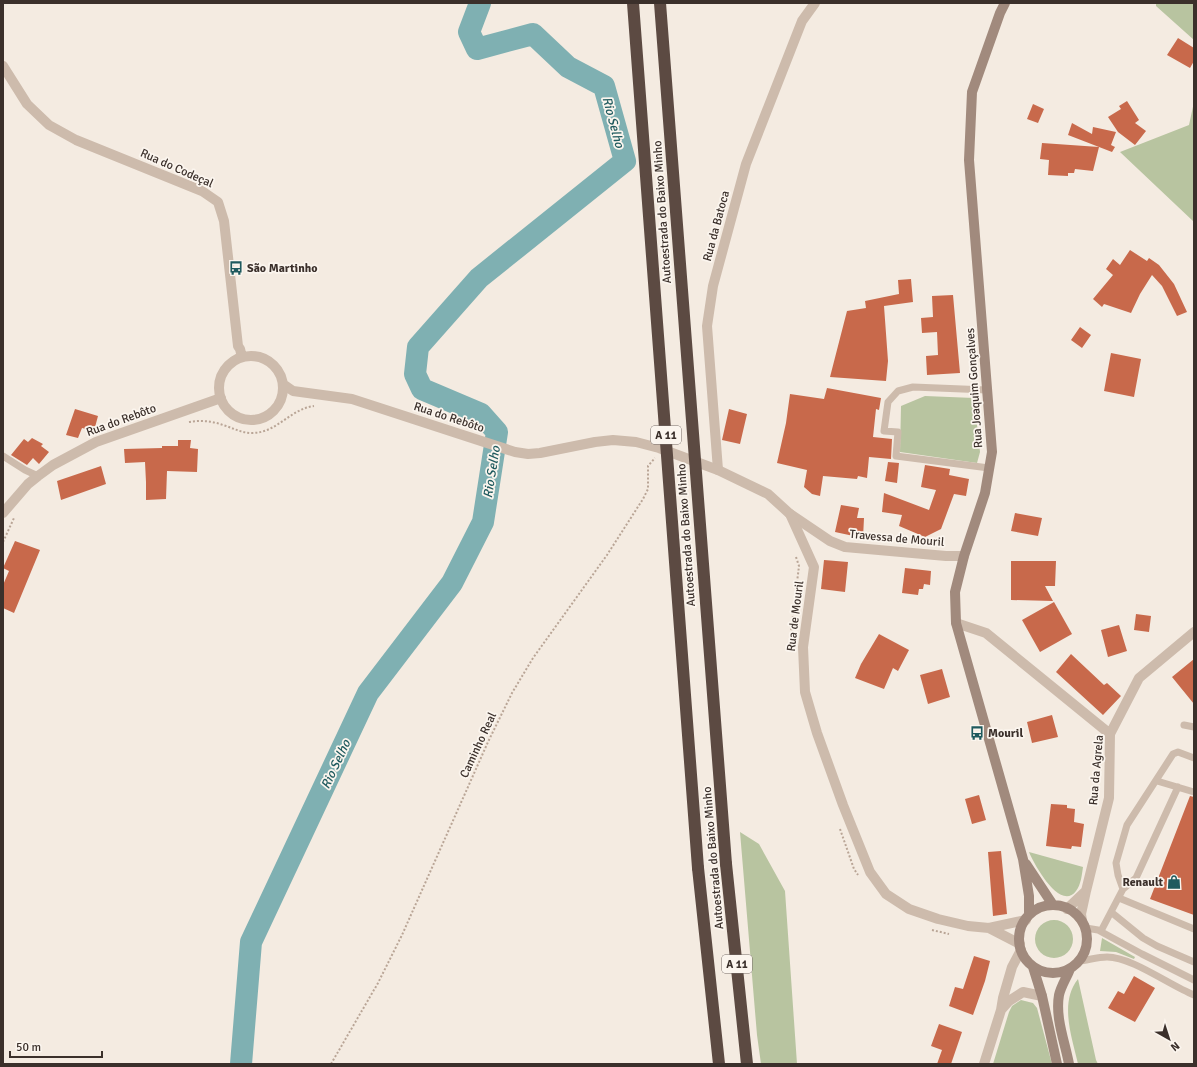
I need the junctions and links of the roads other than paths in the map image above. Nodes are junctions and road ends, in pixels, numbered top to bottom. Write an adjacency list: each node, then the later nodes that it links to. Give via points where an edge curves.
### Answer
1 (633, 3): 50 (highway, Autoestrada do Baixo Minho / A 11, bridge, via 698,868)
2 (660, 3): 51 (highway, Autoestrada do Baixo Minho / A 11, bridge, via 726,864)
3 (815, 3): 13 (street, Rua da Batoca, via 802,21 746,164 713,286 707,326)
4 (1005, 3): 8 (main road, Rua Joaquim Gonçalves, via 972,92 969,160)
5 (3, 66): 6 (street, Rua do Codeçal, via 27,104 49,125 76,140 202,191 218,202 224,221 238,346)
6 (242, 357): 7 (street, via 264,359 277,369); 9 (street, via 233,362 221,378)
7 (283, 384): 9 (street, via 280,403 271,414 258,420 235,416); 10 (street, Rua do Rebôto, via 294,391 352,399)
8 (987, 390): 12 (main road, Rua Joaquim Gonçalves, via 992,452); 12 (lane, via 913,387 898,391 888,402 884,431 898,432 896,456)
9 (220, 398): 14 (street, Rua do Rebôto, via 96,442)
10 (514, 452): 13 (street, Rua de Mouril, via 540,453 614,440 659,448)
11 (3, 456): 14 (lane)
12 (989, 468): 17 (main road, Rua Joaquim Gonçalves, via 985,493)
13 (718, 470): 16 (street, Rua de Mouril, via 768,494)
14 (38, 476): 15 (street, Rua do Rebôto)
15 (3, 513)
16 (790, 514): 17 (street, Travessa de Mouril, via 830,541 845,547); 36 (street, Rua de Mouril, via 814,567 803,647 805,692 817,733 870,872 886,894 909,909 938,919)
17 (964, 556): 18 (main road, Rua Joaquim Gonçalves, via 955,592)
18 (956, 623): 22 (street, via 986,633); 27 (main road, Rua Joaquim Gonçalves)
19 (1194, 632): 22 (street, Rua da Agrela, via 1139,678)
20 (1184, 725): 21 (lane)
21 (1194, 727)
22 (1110, 734): 29 (street, Rua da Agrela, via 1109,798)
23 (1194, 758): 24 (lane, via 1178,752 1173,754)
24 (1156, 781): 25 (lane); 28 (lane, via 1127,826 1116,864)
25 (1178, 787): 26 (lane); 28 (lane, via 1136,878)
26 (1194, 792)
27 (1023, 859): 31 (main road); 34 (main road, via 1029,896)
28 (1123, 889): 30 (lane)
29 (1086, 891): 32 (street); 35 (street, Rua da Agrela, via 1081,914)
30 (1119, 898): 33 (lane); 37 (lane)
31 (1053, 905): 32 (main road); 34 (main road, via 1040,908)
32 (1067, 908): 35 (main road, via 1076,914)
33 (1111, 912): 38 (lane); 39 (lane)
34 (1027, 918): 36 (street, Rua de Mouril); 40 (main road, via 1020,933)
35 (1084, 925): 38 (lane); 42 (main road, via 1087,946)
36 (989, 928): 40 (street, Rua de Mouril)
37 (1194, 929)
38 (1101, 932): 41 (lane)
39 (1143, 938): 41 (lane); 43 (lane)
40 (1020, 947): 44 (main road, via 1025,960); 49 (street)
41 (1135, 950): 46 (lane)
42 (1080, 961): 45 (main road); 47 (lane, via 1117,958)
43 (1194, 962)
44 (1033, 967): 45 (main road, via 1050,973); 48 (main road)
45 (1070, 969): 54 (main road, via 1059,994 1058,1005)
46 (1194, 980)
47 (1194, 995)
48 (1042, 996): 49 (street, via 1023,992); 53 (main road)
49 (1001, 1010): 52 (street)
50 (719, 1064)
51 (747, 1064)
52 (984, 1064)
53 (1057, 1064)
54 (1069, 1064)

